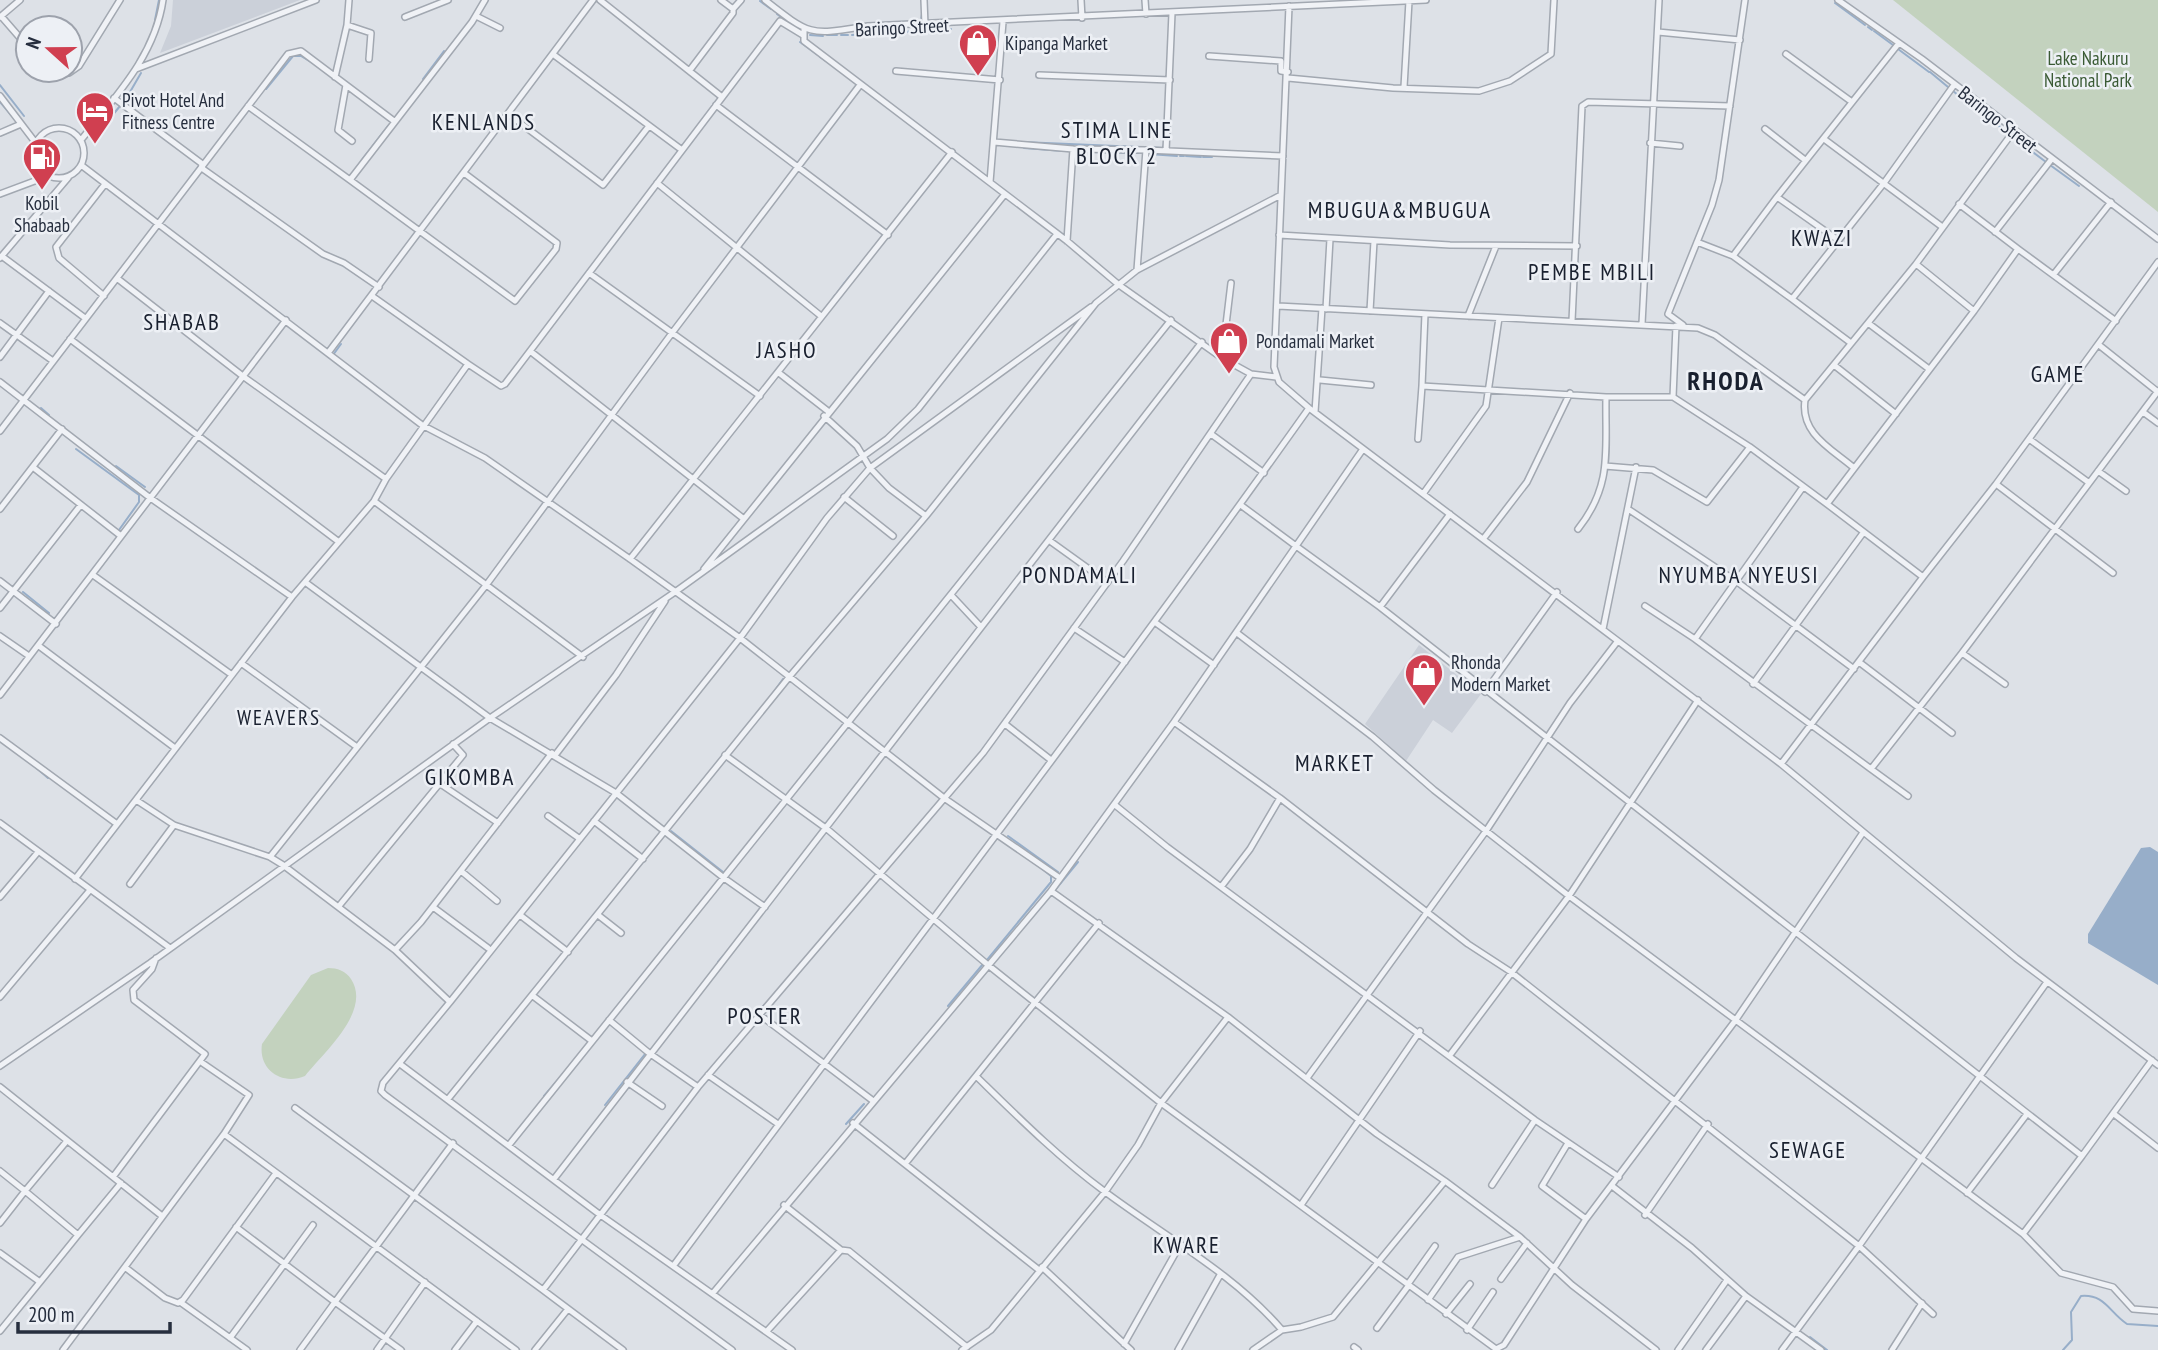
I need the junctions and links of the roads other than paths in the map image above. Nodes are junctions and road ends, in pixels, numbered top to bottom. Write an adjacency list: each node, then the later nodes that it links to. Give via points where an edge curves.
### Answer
1 (20, 0): 33 (street)
2 (120, 0): 47 (street)
3 (163, 0): 49 (street, via 158,29)
4 (316, 0): 49 (street)
5 (349, 0): 36 (street)
6 (448, 0): 31 (street)
7 (485, 0): 32 (street)
8 (593, 0): 45 (street)
9 (600, 0): 50 (street)
10 (722, 0): 27 (street)
11 (741, 0): 27 (street)
12 (765, 0): 40 (street)
13 (924, 0): 37 (street)
14 (1081, 0): 34 (street)
15 (1146, 0): 30 (street)
16 (1210, 0): 28 (street)
17 (1426, 0): 23 (street, Baringo Street)
18 (1554, 0): 60 (street, via 1551,54 1532,69 1479,91)
19 (1659, 0): 41 (street)
20 (1745, 0): 42 (street)
21 (1838, 0): 43 (street, Baringo Street)
22 (1402, 1): 23 (street, Baringo Street); 24 (street, Baringo Street)
23 (1409, 1): 60 (street)
24 (1341, 2): 26 (street, Baringo Street)
25 (1275, 3): 26 (street, Baringo Street); 28 (street, Baringo Street)
26 (1289, 6): 53 (street)
27 (733, 9): 50 (street)
28 (1211, 10): 29 (street, Baringo Street)
29 (1172, 12): 30 (street, Baringo Street); 56 (street)
30 (1146, 14): 34 (street, Baringo Street)
31 (405, 16)
32 (476, 16): 38 (street); 70 (street)
33 (0, 17): 39 (street)
34 (1082, 18): 35 (street, Baringo Street)
35 (1003, 22): 37 (street, Baringo Street); 55 (street)
36 (347, 24): 48 (street, via 371,33); 54 (street)
37 (925, 25): 40 (street, Baringo Street)
38 (500, 28)
39 (14, 32)
40 (803, 32): 58 (street, via 804,41); 62 (street, Baringo Street, via 780,21)
41 (1658, 32): 42 (street); 65 (street)
42 (1740, 40): 68 (street)
43 (1899, 43): 59 (street, Baringo Street); 64 (street)
44 (1786, 54): 64 (street)
45 (554, 55): 69 (street); 72 (street)
46 (1209, 56): 53 (street, via 1281,61 1281,71)
47 (84, 58)
48 (369, 60)
49 (136, 69): 63 (street)
50 (690, 70): 62 (street)
51 (896, 71): 55 (street)
52 (1039, 75): 56 (street)
53 (1288, 75): 60 (street); 88 (street)
54 (335, 77): 57 (street); 67 (street, via 301,51 294,52)
55 (1000, 80): 80 (street)
56 (1170, 80): 86 (street)
57 (346, 85): 70 (street); 78 (street, via 338,130)
58 (860, 85): 87 (street); 93 (street)
59 (1954, 85): 74 (street, Baringo Street); 100 (street)
60 (1404, 87)
61 (0, 96): 71 (street)
62 (722, 97): 66 (street)
63 (114, 98): 77 (street); 92 (street, via 156,127)
64 (1852, 103): 76 (street)
65 (1652, 104): 68 (street); 81 (street); 122 (street, via 1588,102 1582,106)
66 (716, 105): 84 (street); 93 (street)
67 (248, 106): 92 (street); 97 (street)
68 (1730, 106): 120 (street, via 1719,180)
69 (508, 114): 72 (street, via 603,185); 94 (street)
70 (394, 121): 97 (street)
71 (20, 124): 75 (street); 79 (street)
72 (649, 126): 84 (street)
73 (1765, 128): 89 (street)
74 (2013, 132): 90 (street, Baringo Street); 107 (street)
75 (0, 133)
76 (1825, 139): 89 (street); 100 (street)
77 (81, 140): 79 (street, via 70,130 55,128); 91 (street)
78 (352, 141)
79 (35, 142): 95 (street, via 37,164)
80 (995, 142): 83 (street); 98 (street)
81 (1650, 143): 82 (street); 155 (street)
82 (1680, 146)
83 (1073, 149): 85 (street); 118 (street)
84 (682, 150): 99 (street)
85 (1146, 150): 86 (street); 129 (street)
86 (1166, 151): 88 (street)
87 (952, 152): 98 (street); 112 (street)
88 (1283, 156): 104 (street)
89 (1805, 160): 105 (street)
90 (2051, 160): 106 (street, Baringo Street); 111 (street)
91 (81, 166): 96 (street); 101 (street)
92 (203, 169): 108 (street); 135 (street, via 329,258)
93 (798, 169): 112 (street); 123 (street)
94 (464, 173): 110 (street); 110 (street, via 557,243 556,249 512,301)
95 (48, 176): 96 (street); 102 (street)
96 (70, 176): 126 (street, via 51,193)
97 (350, 180): 110 (street)
98 (990, 181): 103 (street)
99 (657, 183): 123 (street); 130 (street)
100 (1884, 183): 109 (street); 117 (street)
101 (105, 184): 108 (street); 137 (street, via 56,247 59,258)
102 (0, 194)
103 (1005, 194): 113 (street); 192 (street)
104 (1281, 195): 114 (street); 129 (street)
105 (1777, 197): 117 (street); 125 (street)
106 (2110, 202): 116 (street, Baringo Street); 131 (street)
107 (1959, 204): 109 (street); 111 (street)
108 (160, 226): 132 (street); 150 (street)
109 (1941, 226): 128 (street)
110 (420, 230): 135 (street)
111 (1995, 232): 124 (street)
112 (888, 234): 146 (street)
113 (1057, 234): 118 (street); 205 (street, via 918,409)
114 (1279, 235): 115 (street); 141 (street)
115 (1330, 239): 119 (street); 142 (street)
116 (2158, 239)
117 (1838, 240): 139 (street)
118 (1067, 241): 134 (street)
119 (1374, 241): 121 (street); 143 (street)
120 (1697, 242): 125 (street); 158 (street, via 1668,314)
121 (1496, 246): 122 (street); 147 (street)
122 (1577, 246): 152 (street)
123 (736, 247): 146 (street); 159 (street)
124 (2018, 249): 131 (street); 144 (street)
125 (1733, 256): 139 (street)
126 (1, 258): 136 (street)
127 (2158, 262): 153 (street)
128 (1916, 264): 144 (street); 156 (street)
129 (1138, 270): 134 (street)
130 (589, 274): 159 (street); 165 (street)
131 (2054, 274): 153 (street)
132 (118, 279): 137 (street); 175 (street)
133 (1231, 284): 168 (street)
134 (1119, 285): 140 (street); 151 (street)
135 (379, 287): 138 (street)
136 (49, 291): 148 (street); 160 (street)
137 (104, 296): 148 (street)
138 (372, 296): 166 (street); 170 (street)
139 (1792, 299): 163 (street)
140 (1096, 303): 209 (street); 230 (street)
141 (1278, 306): 142 (street); 176 (street)
142 (1324, 308): 143 (street); 177 (street)
143 (1370, 311): 145 (street)
144 (1974, 311): 172 (street)
145 (1425, 314): 147 (street); 180 (street)
146 (821, 316): 173 (street)
147 (1468, 316): 149 (street)
148 (85, 318): 161 (street)
149 (1499, 318): 152 (street); 181 (street)
150 (286, 320): 166 (street); 175 (street)
151 (1171, 320): 162 (street); 254 (street)
152 (1572, 321): 155 (street)
153 (2116, 321): 164 (street)
154 (0, 323): 160 (street)
155 (1642, 324): 157 (street)
156 (1868, 324): 163 (street); 172 (street)
157 (1676, 326): 158 (street); 186 (street)
158 (1684, 326): 188 (street, via 1715,335)
159 (671, 333): 184 (street); 194 (street)
160 (17, 335): 167 (street); 169 (street)
161 (70, 339): 169 (street); 200 (street)
162 (1202, 342): 168 (street); 238 (street)
163 (1852, 343): 171 (street)
164 (2099, 345): 182 (street); 202 (street)
165 (530, 351): 170 (street, via 503,387); 194 (street)
166 (328, 353): 196 (street)
167 (0, 356)
168 (1222, 358): 174 (street)
169 (53, 362): 187 (street)
170 (468, 364): 196 (street)
171 (1834, 365): 188 (street); 193 (street)
172 (1930, 369): 193 (street)
173 (779, 373): 184 (street); 192 (street)
174 (1251, 374): 176 (street); 199 (street)
175 (244, 377): 200 (street); 213 (street)
176 (1276, 377): 189 (street)
177 (1320, 380): 179 (street); 190 (street)
178 (0, 382): 187 (street)
179 (1371, 385)
180 (1422, 386): 181 (street); 201 (street)
181 (1491, 388): 183 (street); 219 (street, via 1472,430)
182 (2158, 391): 191 (street)
183 (1570, 393): 185 (street); 237 (street, via 1527,482)
184 (760, 396): 214 (street)
185 (1606, 397): 186 (street); 206 (street)
186 (1673, 397): 203 (street)
187 (25, 398): 197 (street); 198 (street)
188 (1805, 400): 210 (street, via 1811,433)
189 (1309, 408): 190 (street); 212 (street)
190 (1315, 412): 204 (street)
191 (2143, 412): 195 (street); 211 (street)
192 (826, 414): 205 (street); 231 (street)
193 (1896, 414): 210 (street)
194 (612, 417): 214 (street); 223 (street)
195 (2158, 423)
196 (422, 425): 213 (street); 223 (street, via 477,454)
197 (62, 429): 208 (street); 220 (street)
198 (0, 431)
199 (1211, 433): 212 (street); 248 (street)
200 (197, 436): 220 (street); 239 (street)
201 (1418, 439)
202 (2029, 439): 215 (street); 216 (street)
203 (1750, 447): 207 (street, via 1707,502 1664,475); 217 (street)
204 (1363, 449): 219 (street); 240 (street)
205 (865, 456): 209 (street); 243 (street)
206 (1605, 466): 207 (street); 232 (street, via 1599,498)
207 (1636, 467): 228 (street)
208 (34, 468): 225 (street); 227 (street)
209 (870, 468): 221 (street); 230 (street)
210 (1854, 468): 224 (street)
211 (2098, 471): 215 (street); 218 (street)
212 (1264, 473): 226 (street)
213 (386, 479): 222 (street)
214 (695, 480): 231 (street); 241 (street)
215 (2088, 482): 233 (street)
216 (1996, 484): 233 (street); 245 (street)
217 (1803, 487): 224 (street); 249 (street)
218 (2126, 491)
219 (1423, 494): 229 (street)
220 (149, 497): 235 (street); 255 (street)
221 (844, 498): 236 (street); 268 (street)
222 (374, 501): 239 (street); 250 (street)
223 (548, 502): 241 (street); 250 (street)
224 (1827, 504): 234 (street)
225 (80, 506): 235 (street); 251 (street)
226 (1242, 506): 240 (street); 260 (street)
227 (0, 509)
228 (1628, 509): 249 (street); 265 (street)
229 (1450, 514): 237 (street); 258 (street)
230 (926, 516): 282 (street)
231 (744, 519): 243 (street)
232 (1578, 529)
233 (2054, 529): 242 (street); 272 (street)
234 (1863, 533): 245 (street); 263 (street)
235 (121, 536): 244 (street)
236 (893, 536)
237 (1484, 538): 253 (street)
238 (1050, 541): 248 (street); 262 (street)
239 (339, 542): 247 (street)
240 (1296, 546): 258 (street); 266 (street)
241 (630, 559): 252 (street)
242 (2113, 573)
243 (700, 574): 252 (street)
244 (93, 575): 261 (street); 281 (street)
245 (1923, 577): 276 (street)
246 (0, 581): 251 (street)
247 (305, 582): 255 (street); 279 (street)
248 (1107, 582): 264 (street)
249 (1736, 582): 263 (street); 269 (street)
250 (487, 584): 274 (street); 279 (street)
251 (15, 592): 259 (street); 261 (street)
252 (675, 592): 256 (street); 268 (street)
253 (1557, 593): 265 (street); 285 (street)
254 (951, 595): 262 (street); 290 (street)
255 (292, 597): 277 (street)
256 (667, 598): 274 (street); 301 (street, via 616,675)
257 (1645, 606): 269 (street)
258 (1380, 607): 285 (street)
259 (0, 608)
260 (1156, 623): 275 (street); 278 (street)
261 (56, 624): 271 (street)
262 (980, 626): 300 (street)
263 (1796, 626): 280 (street); 283 (street)
264 (1074, 628): 275 (street); 292 (street)
265 (1603, 629): 270 (street)
266 (1237, 633): 278 (street); 322 (street)
267 (0, 636): 273 (street)
268 (740, 638): 282 (street); 307 (street)
269 (1695, 639): 283 (street)
270 (1617, 642): 287 (street); 296 (street)
271 (39, 646): 273 (street); 299 (street)
272 (1962, 653): 284 (street); 288 (street)
273 (29, 656): 286 (street)
274 (583, 657): 289 (street)
275 (1125, 662): 303 (street)
276 (1859, 662): 280 (street); 288 (street)
277 (241, 663): 281 (street); 298 (street)
278 (1214, 665): 291 (street)
279 (420, 667): 289 (street); 298 (street)
280 (1854, 669): 293 (street)
281 (232, 675): 299 (street)
282 (790, 676): 290 (street); 302 (street)
283 (1754, 684): 293 (street)
284 (2005, 684)
285 (1485, 692): 296 (street)
286 (0, 695)
287 (1698, 700): 304 (street); 313 (street)
288 (1919, 708): 294 (street); 305 (street)
289 (491, 718): 297 (street); 301 (street)
290 (846, 722): 300 (street); 309 (street)
291 (1174, 722): 311 (street); 314 (street)
292 (1004, 724): 303 (street); 310 (street)
293 (1811, 727): 304 (street); 305 (street)
294 (1952, 733)
295 (0, 738): 319 (street)
296 (1546, 739): 313 (street); 322 (street)
297 (453, 744): 306 (street, via 463,754); 330 (street)
298 (357, 747): 328 (street)
299 (176, 748): 312 (street)
300 (883, 752): 310 (street); 321 (street)
301 (554, 754): 307 (street); 318 (street)
302 (726, 755): 309 (street); 323 (street)
303 (1051, 760): 324 (street)
304 (1781, 764): 325 (street)
305 (1871, 769): 308 (street)
306 (439, 783): 318 (street); 343 (street)
307 (616, 793): 316 (street); 323 (street)
308 (1908, 796)
309 (784, 798): 321 (street); 334 (street)
310 (944, 798): 324 (street); 332 (street)
311 (1280, 798): 337 (street); 346 (street)
312 (136, 800): 319 (street); 320 (street)
313 (1630, 804): 340 (street); 351 (street)
314 (1115, 805): 335 (street); 337 (street)
315 (548, 816): 326 (street)
316 (594, 821): 326 (street); 329 (street)
317 (0, 823): 327 (street)
318 (498, 823): 331 (street)
319 (117, 824): 333 (street)
320 (174, 825): 328 (street); 336 (street)
321 (827, 829): 332 (street); 344 (street)
322 (1486, 831): 340 (street); 346 (street)
323 (666, 832): 329 (street); 334 (street)
324 (995, 834): 335 (street); 349 (street)
325 (1862, 834): 351 (street); 360 (street)
326 (580, 839): 347 (street)
327 (38, 852): 333 (street); 341 (street)
328 (270, 857): 330 (street)
329 (643, 859): 348 (street)
330 (283, 865): 343 (street); 353 (street)
331 (461, 871): 342 (street); 345 (street)
332 (879, 874): 349 (street); 366 (street)
333 (75, 878): 338 (street)
334 (724, 878): 344 (street); 368 (street)
335 (1060, 878): 339 (street)
336 (130, 884)
337 (1221, 887): 361 (street)
338 (90, 890): 353 (street); 363 (street)
339 (1051, 891): 350 (street); 358 (street)
340 (1569, 896): 359 (street); 369 (street)
341 (0, 897)
342 (497, 901)
343 (339, 906): 355 (street)
344 (765, 906): 372 (street)
345 (433, 907): 354 (street); 355 (street)
346 (1428, 912): 359 (street); 361 (street)
347 (520, 915): 356 (street); 364 (street)
348 (598, 915): 352 (street); 356 (street)
349 (933, 918): 358 (street); 376 (street)
350 (1099, 923): 365 (street); 367 (street)
351 (1796, 930): 369 (street); 383 (street)
352 (621, 933)
353 (170, 948): 357 (street)
354 (488, 948)
355 (395, 950): 364 (street)
356 (568, 952): 362 (street)
357 (156, 958): 375 (street, via 132,990 134,1000 200,1048 205,1054); 379 (street)
358 (988, 965): 365 (street); 388 (street)
359 (1511, 972): 373 (street); 389 (street)
360 (2047, 982): 374 (street); 383 (street)
361 (1369, 994): 370 (street); 382 (street)
362 (533, 996): 371 (street); 387 (street)
363 (0, 997)
364 (450, 1002): 377 (street)
365 (1036, 1003): 381 (street); 390 (street)
366 (760, 1015): 376 (street); 380 (street)
367 (1228, 1017): 382 (street); 390 (street)
368 (609, 1020): 371 (street); 372 (street)
369 (1735, 1021): 389 (street); 407 (street)
370 (1420, 1031): 373 (street); 395 (street)
371 (592, 1041): 404 (street)
372 (649, 1053): 384 (street); 386 (street)
373 (1450, 1055): 396 (street)
374 (2152, 1060): 378 (street); 394 (street)
375 (201, 1062): 400 (street, via 249,1095); 411 (street)
376 (824, 1063): 388 (street); 398 (street)
377 (400, 1064): 387 (street); 402 (street, via 381,1091)
378 (2158, 1065)
379 (0, 1066)
380 (708, 1075): 386 (street); 398 (street)
381 (977, 1077): 408 (street); 419 (street)
382 (1307, 1078): 395 (street)
383 (1981, 1078): 393 (street); 407 (street)
384 (627, 1082): 391 (street); 413 (street)
385 (0, 1087): 401 (street)
386 (698, 1087): 424 (street)
387 (448, 1099): 404 (street)
388 (872, 1100): 397 (street)
389 (1675, 1101): 399 (street); 412 (street)
390 (1161, 1104): 419 (street); 423 (street)
391 (662, 1106)
392 (295, 1108): 421 (street)
393 (2027, 1114): 406 (street); 420 (street)
394 (2114, 1114): 405 (street); 406 (street)
395 (1360, 1119): 414 (street); 423 (street)
396 (1535, 1120): 403 (street); 416 (street)
397 (853, 1123): 408 (street); 422 (street)
398 (778, 1124): 444 (street)
399 (1708, 1124): 425 (street); 438 (street)
400 (224, 1134): 410 (street); 426 (street)
401 (66, 1142): 411 (street); 418 (street)
402 (453, 1143): 421 (street); 434 (street)
403 (1568, 1143): 412 (street); 427 (street, via 1542,1186)
404 (509, 1144): 413 (street)
405 (2158, 1148)
406 (2082, 1156): 431 (street)
407 (1920, 1159): 420 (street); 438 (street)
408 (905, 1164): 447 (street)
409 (0, 1171): 418 (street)
410 (276, 1173): 430 (street); 439 (street)
411 (113, 1177): 415 (street)
412 (1619, 1177): 417 (street)
413 (554, 1180): 424 (street)
414 (1446, 1181): 433 (street); 442 (street)
415 (121, 1183): 426 (street); 432 (street)
416 (1492, 1185)
417 (1612, 1186): 425 (street); 427 (street)
418 (25, 1191): 428 (street); 432 (street)
419 (1105, 1192): 436 (street); 447 (street)
420 (1967, 1193): 431 (street)
421 (416, 1195): 439 (street); 455 (street)
422 (784, 1205): 440 (street); 457 (street)
423 (1301, 1205): 442 (street)
424 (599, 1214): 434 (street); 444 (street)
425 (1646, 1215): 450 (street)
426 (162, 1216): 445 (street)
427 (1586, 1219): 446 (street)
428 (0, 1223)
429 (313, 1225): 443 (street)
430 (236, 1227): 443 (street); 460 (street)
431 (2023, 1234): 464 (street, via 2061,1273 2113,1287 2133,1309)
432 (78, 1235): 451 (street)
433 (1520, 1237): 435 (street); 459 (street, via 1458,1258)
434 (583, 1239): 455 (street); 487 (street)
435 (1527, 1243): 446 (street); 449 (street)
436 (1180, 1245): 448 (street); 476 (street)
437 (1435, 1245): 453 (street)
438 (1859, 1246): 462 (street); 473 (street)
439 (376, 1248): 452 (street); 461 (street)
440 (841, 1250): 472 (street); 477 (street, via 849,1251)
441 (0, 1253): 451 (street)
442 (1378, 1259): 453 (street); 469 (street, via 1333,1317)
443 (285, 1265): 461 (street); 474 (street)
444 (674, 1265): 457 (street)
445 (126, 1268): 460 (street, via 164,1298); 478 (street)
446 (1553, 1268): 492 (street, via 1504,1345); 493 (street)
447 (1040, 1269): 476 (street); 477 (street, via 991,1330)
448 (1220, 1275): 469 (street); 490 (street)
449 (1501, 1279)
450 (1727, 1280): 458 (street); 494 (street)
451 (40, 1282): 471 (street)
452 (425, 1282): 467 (street); 475 (street)
453 (1409, 1284): 459 (street); 468 (street)
454 (1470, 1284): 465 (street)
455 (543, 1290): 463 (street)
456 (1493, 1292): 470 (street)
457 (713, 1293): 472 (street)
458 (1746, 1296): 473 (street); 495 (street)
459 (1427, 1300): 465 (street)
460 (180, 1302): 474 (street)
461 (335, 1302): 475 (street); 480 (street)
462 (1922, 1303): 466 (street); 498 (street)
463 (568, 1309): 485 (street); 486 (street)
464 (2158, 1311)
465 (1446, 1314): 470 (street)
466 (1933, 1314)
467 (477, 1321): 483 (street); 484 (street)
468 (1377, 1328)
469 (1282, 1330): 491 (street)
470 (1467, 1330): 492 (street)
471 (0, 1331)
472 (767, 1331): 488 (street)
473 (1797, 1332): 496 (street); 497 (street)
474 (230, 1338): 479 (street)
475 (386, 1338): 481 (street); 482 (street)
476 (1124, 1344): 489 (street)
477 (965, 1349)
478 (63, 1350)
479 (247, 1350)
480 (300, 1350)
481 (377, 1350)
482 (401, 1350)
483 (455, 1350)
484 (516, 1350)
485 (535, 1350)
486 (623, 1350)
487 (732, 1350)
488 (792, 1350)
489 (1131, 1350)
490 (1178, 1350)
491 (1253, 1350)
492 (1496, 1350)
493 (1656, 1350)
494 (1678, 1350)
495 (1706, 1350)
496 (1782, 1350)
497 (1821, 1350)
498 (1892, 1350)

